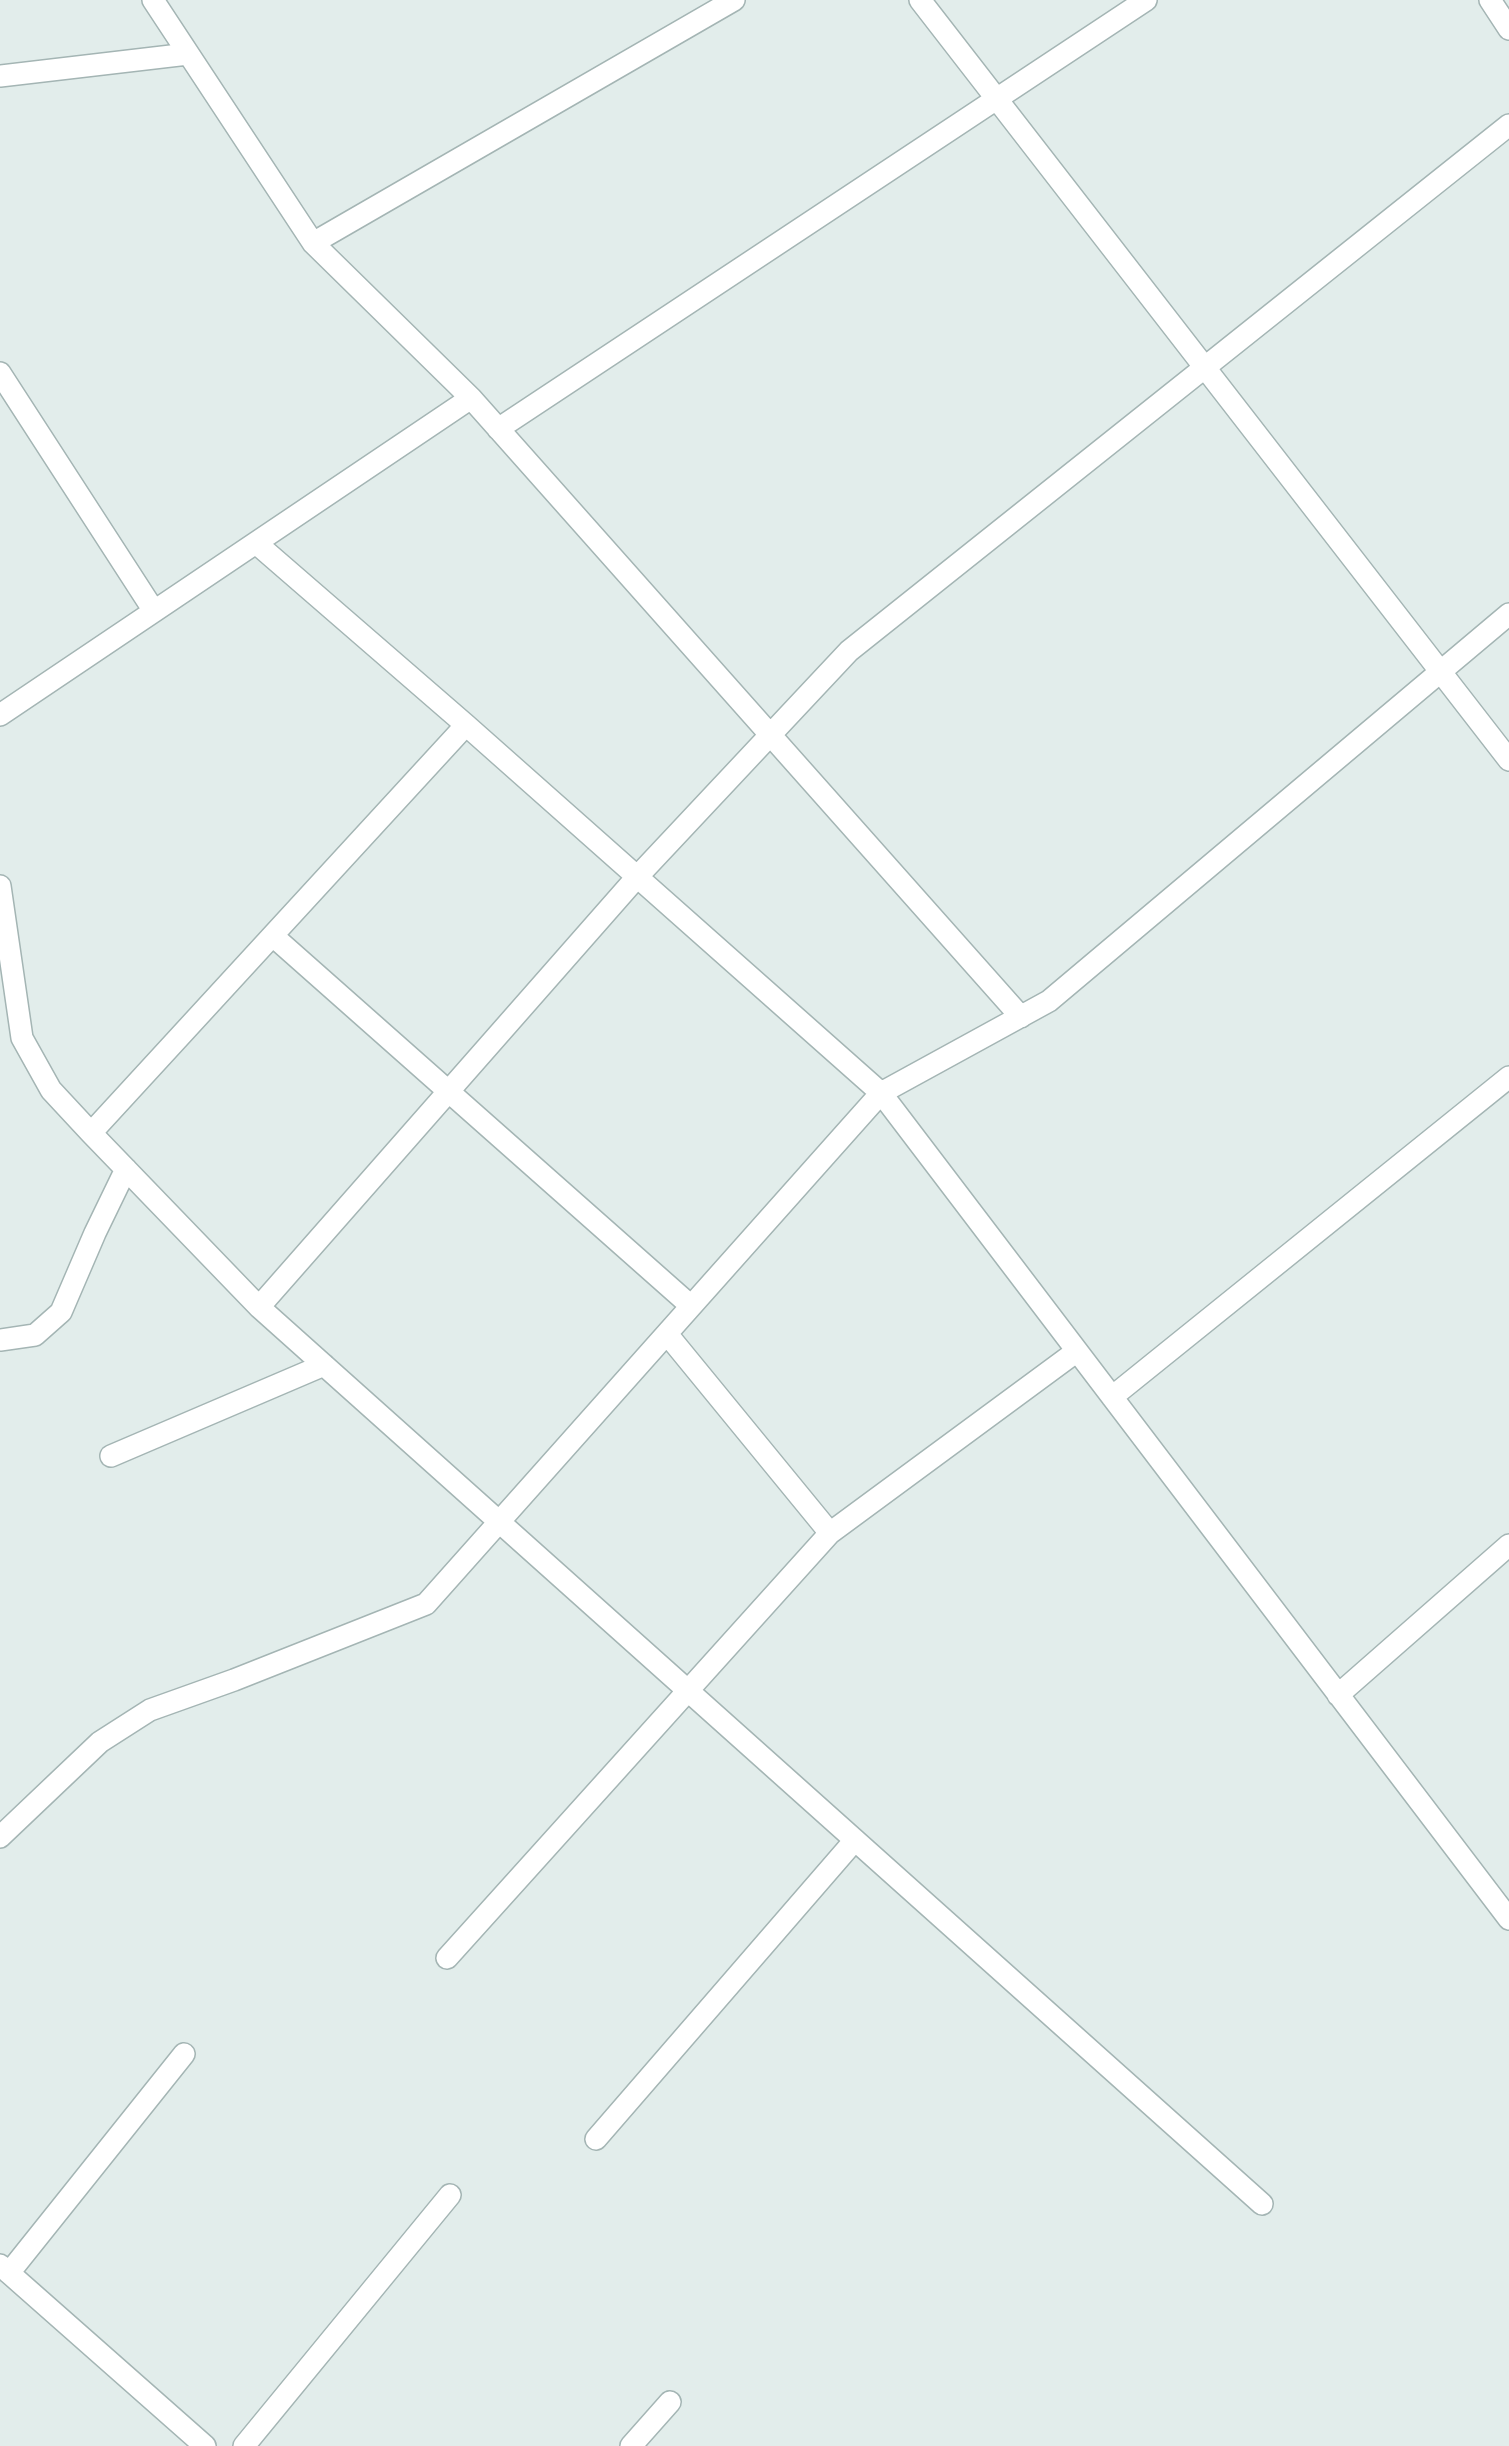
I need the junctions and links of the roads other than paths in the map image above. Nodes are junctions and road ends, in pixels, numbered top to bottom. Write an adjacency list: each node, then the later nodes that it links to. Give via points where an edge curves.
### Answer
1 (153, 0): 7 (street)
2 (734, 0): 11 (street)
3 (920, 0): 9 (street)
4 (1146, 0): 9 (street)
5 (1490, 0): 6 (street)
6 (1509, 29)
7 (188, 54): 8 (street); 11 (street)
8 (0, 76)
9 (997, 99): 12 (street); 15 (street)
10 (1509, 125): 12 (street)
11 (313, 243): 14 (street)
12 (1205, 368): 19 (street); 22 (street, via 849,651)
13 (0, 373): 17 (street)
14 (471, 398): 15 (street); 16 (street)
15 (498, 429): 22 (street)
16 (256, 543): 17 (street); 21 (street)
17 (154, 611): 20 (street)
18 (1509, 614): 19 (street)
19 (1440, 672): 23 (street); 27 (street, via 1049,1001)
20 (0, 715)
21 (466, 725): 24 (street); 26 (street)
22 (770, 735): 24 (street); 27 (street)
23 (1509, 760)
24 (637, 877): 29 (street); 30 (street)
25 (0, 886): 31 (street, via 22,1038 51,1090)
26 (272, 936): 29 (street); 31 (street)
27 (1021, 1017): 30 (street)
28 (1509, 1077): 39 (street)
29 (448, 1092): 33 (street); 34 (street)
30 (881, 1093): 33 (street); 37 (street)
31 (91, 1133): 32 (street)
32 (126, 1170): 34 (street); 36 (street, via 61,1312 35,1335)
33 (691, 1306): 35 (street)
34 (259, 1307): 38 (street)
35 (667, 1334): 41 (street); 42 (street)
36 (0, 1340)
37 (1077, 1350): 39 (street); 42 (street)
38 (324, 1365): 40 (street); 41 (street)
39 (1112, 1397): 45 (street)
40 (111, 1456)
41 (499, 1522): 44 (street); 46 (street, via 426,1604 150,1710 100,1742)
42 (830, 1533): 44 (street)
43 (1509, 1545): 45 (street)
44 (688, 1691): 47 (street); 49 (street)
45 (1338, 1695): 48 (street)
46 (0, 1837)
47 (855, 1840): 51 (street); 53 (street)
48 (1509, 1919)
49 (447, 1958)
50 (184, 2054): 54 (street)
51 (596, 2139)
52 (450, 2195): 57 (street)
53 (1262, 2204)
54 (4, 2269): 56 (street)
55 (670, 2402): 58 (street)
56 (205, 2446)
57 (244, 2446)
58 (631, 2446)

